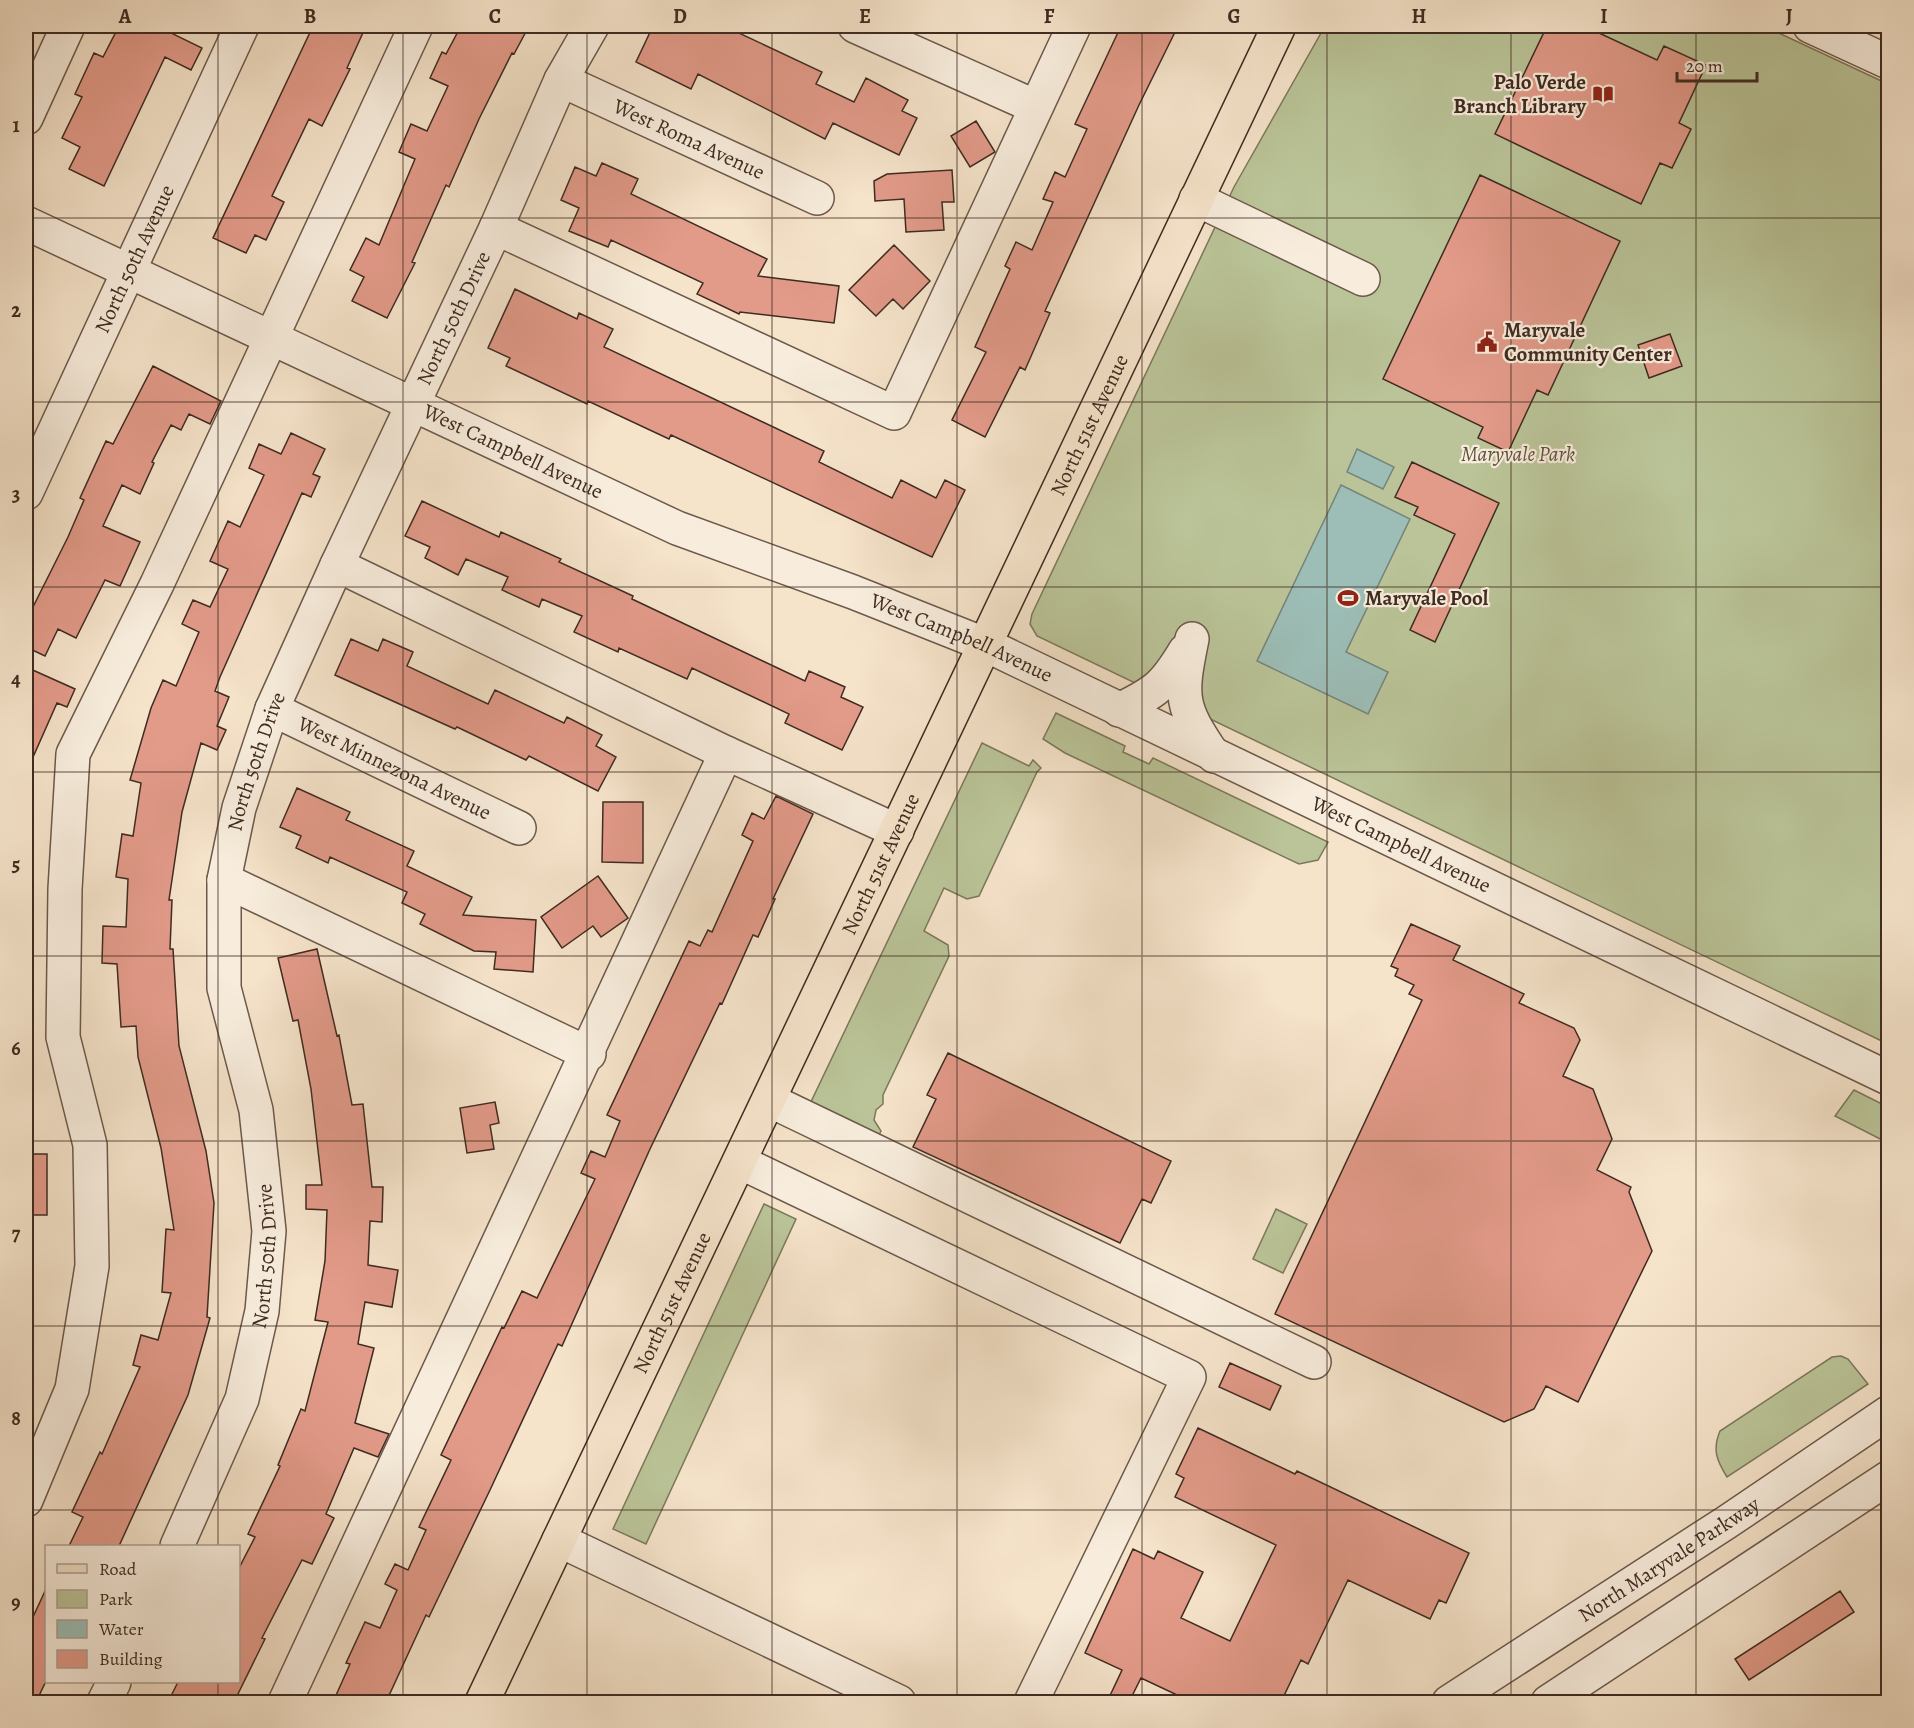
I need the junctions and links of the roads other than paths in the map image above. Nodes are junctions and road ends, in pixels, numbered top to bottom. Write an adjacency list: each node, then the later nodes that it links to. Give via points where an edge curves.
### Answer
1 (68, 26): 12 (street)
2 (242, 26): 17 (street, North 50th Avenue)
3 (416, 26): 19 (street)
4 (592, 26): 10 (street, North 50th Drive)
5 (855, 26): 11 (street)
6 (1074, 26): 11 (street)
7 (1280, 26): 14 (main road, North 51st Avenue)
8 (1816, 27): 9 (street)
9 (1888, 62)
10 (561, 80): 13 (street, West Roma Avenue); 16 (street, North 50th Drive)
11 (1036, 107): 16 (street, via 894,413)
12 (26, 118)
13 (817, 198)
14 (1196, 199): 18 (street); 23 (main road, North 51st Avenue)
15 (26, 223): 17 (street, West Campbell Avenue)
16 (496, 228): 20 (street, North 50th Drive)
17 (129, 273): 19 (street, West Campbell Avenue); 21 (street, North 50th Avenue)
18 (1363, 279)
19 (270, 340): 20 (street, West Campbell Avenue); 38 (street, via 158,584 73,754 65,889 63,1036 90,1145 92,1266 72,1389)
20 (413, 406): 22 (street, North 50th Drive); 23 (street, West Campbell Avenue, via 677,528)
21 (26, 493)
22 (337, 565): 24 (street, North 50th Drive); 26 (street)
23 (984, 644): 25 (street, West Campbell Avenue); 29 (main road, North 51st Avenue)
24 (272, 709): 28 (street, West Minnezona Avenue); 30 (street, North 50th Drive, via 239,808)
25 (1119, 710): 27 (street, West Campbell Avenue); 27 (street, via 1166,682 1192,639 1183,682 1185,704)
26 (726, 753): 29 (street); 31 (street)
27 (1214, 756): 32 (street, West Campbell Avenue)
28 (519, 828)
29 (897, 831): 33 (main road, North 51st Avenue)
30 (224, 880): 31 (street); 42 (street, North 50th Drive, via 224,987 256,1110 269,1231 262,1311 242,1399)
31 (589, 1054): 45 (street)
32 (1888, 1078)
33 (769, 1100): 34 (main road, North 51st Avenue); 35 (street)
34 (740, 1161): 40 (main road, North 51st Avenue); 48 (street, via 1189,1377)
35 (1314, 1362)
36 (1888, 1413): 39 (street, North Maryvale Parkway)
37 (1888, 1478): 41 (street)
38 (26, 1500)
39 (1727, 1522): 41 (street); 49 (street, North Maryvale Parkway)
40 (559, 1539): 46 (main road, North 51st Avenue); 47 (street)
41 (1791, 1542): 50 (street)
42 (177, 1545)
43 (114, 1683): 44 (street)
44 (105, 1702)
45 (285, 1702)
46 (482, 1702)
47 (899, 1702)
48 (1031, 1702)
49 (1449, 1702)
50 (1548, 1702)

